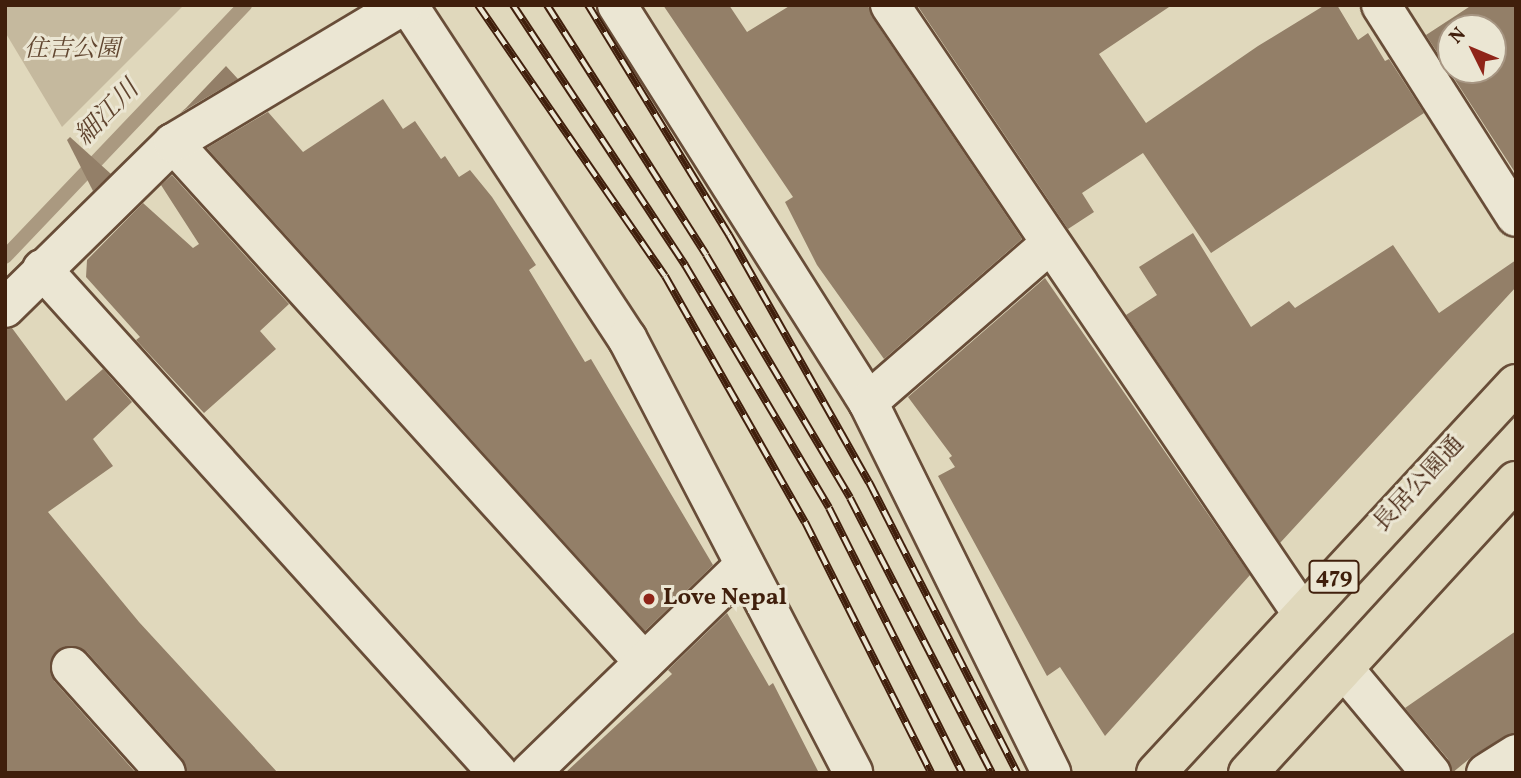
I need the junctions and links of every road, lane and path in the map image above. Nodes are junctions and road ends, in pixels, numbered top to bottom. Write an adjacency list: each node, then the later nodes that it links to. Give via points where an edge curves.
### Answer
1 (406, 5): 5 (street); 13 (street, via 627,338)
2 (617, 5): 11 (street)
3 (890, 5): 7 (street)
4 (1381, 5): 6 (street)
5 (173, 143): 8 (street); 15 (street)
6 (1516, 217)
7 (1050, 244): 11 (street); 14 (street)
8 (42, 269): 9 (street); 20 (street)
9 (5, 308)
10 (1516, 384): 14 (highway, 長居公園通 / 479)
11 (868, 402): 23 (street)
12 (1516, 481): 17 (highway)
13 (745, 565): 15 (street); 22 (street)
14 (1301, 612): 24 (highway, 長居公園通 / 479)
15 (644, 662): 21 (street)
16 (71, 667): 19 (street)
17 (1344, 668): 25 (highway); 26 (street)
18 (1516, 754): 27 (street)
19 (166, 773)
20 (498, 773)
21 (530, 773)
22 (853, 773)
23 (1051, 773)
24 (1156, 773)
25 (1248, 773)
26 (1431, 773)
27 (1486, 773)

